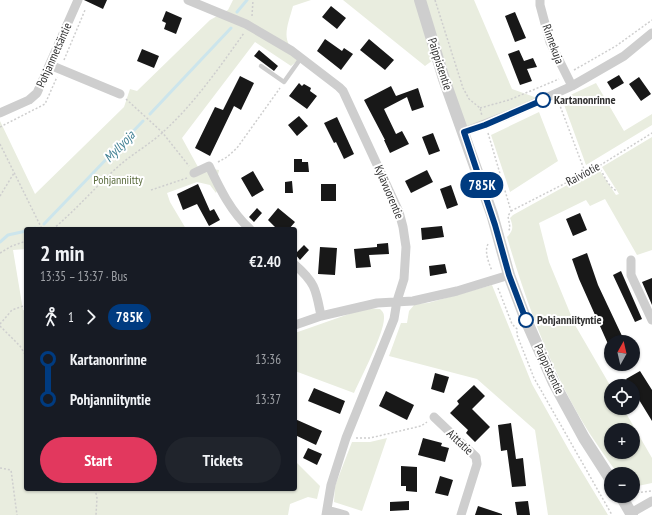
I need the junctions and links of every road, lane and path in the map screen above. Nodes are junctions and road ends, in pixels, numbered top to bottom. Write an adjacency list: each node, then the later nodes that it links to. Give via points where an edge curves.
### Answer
1 (78, 0): 10 (street, Pohjanmetsäntie)
2 (188, 0): 7 (street, Kylävuorentie)
3 (253, 0): 7 (path)
4 (420, 0): 19 (street, Paippistentie, via 444,79)
5 (435, 0): 16 (path, via 463,88 469,99)
6 (540, 0): 13 (street, Rinnekuja, via 550,42)
7 (250, 26): 9 (street, Kylävuorentie); 18 (path, via 181,114)
8 (652, 33): 13 (street, via 624,56)
9 (301, 58): 12 (lane); 41 (street, Kylävuorentie, via 343,91 399,212 406,247 404,279)
10 (50, 65): 15 (street); 17 (street, Pohjanmetsäntie, via 37,93 29,100)
11 (261, 66): 12 (lane)
12 (284, 82): 22 (path, via 237,148 227,158)
13 (572, 86): 14 (street)
14 (555, 93): 19 (street); 25 (path)
15 (120, 94): 18 (path)
16 (480, 108)
17 (0, 113)
18 (162, 132): 24 (path); 27 (path, via 121,164)
19 (464, 132): 40 (street, Paippistentie)
20 (652, 133): 23 (path, Raiviotie)
21 (0, 144): 26 (path)
22 (209, 166): 24 (street); 35 (street, via 226,199)
23 (598, 166): 25 (path, Raiviotie); 30 (path, via 611,186)
24 (194, 172): 29 (path, via 194,175)
25 (585, 172): 32 (path, Raiviotie)
26 (14, 173): 31 (path); 33 (path)
27 (104, 181): 28 (path); 34 (path)
28 (110, 186)
29 (150, 190)
30 (618, 191)
31 (0, 196)
32 (511, 211)
33 (41, 227)
34 (55, 227)
35 (248, 227)
36 (24, 242): 37 (path)
37 (0, 253)
38 (631, 260): 44 (street, via 631,275)
39 (297, 267): 43 (street, via 316,289)
40 (509, 275): 41 (street, via 457,291 413,301); 51 (street, Paippistentie, via 554,383)
41 (397, 301): 43 (street); 49 (street, Kylävuorentie, via 394,319)
42 (24, 307): 46 (path, via 12,310)
43 (322, 316): 45 (street)
44 (652, 320)
45 (297, 324)
46 (0, 325): 47 (path)
47 (24, 353)
48 (434, 417): 49 (path, via 421,426 370,438); 62 (street, Aittatie, via 476,457 477,464)
49 (346, 438): 57 (street, Kylävuorentie, via 330,485)
50 (0, 468): 59 (path, via 11,470)
51 (604, 469)
52 (95, 491): 60 (path)
53 (652, 491): 54 (path)
54 (640, 492)
55 (652, 501): 58 (street)
56 (625, 503): 58 (street)
57 (327, 513): 61 (street)
58 (632, 514)
59 (17, 515)
60 (96, 515)
61 (345, 515)
62 (461, 515)

